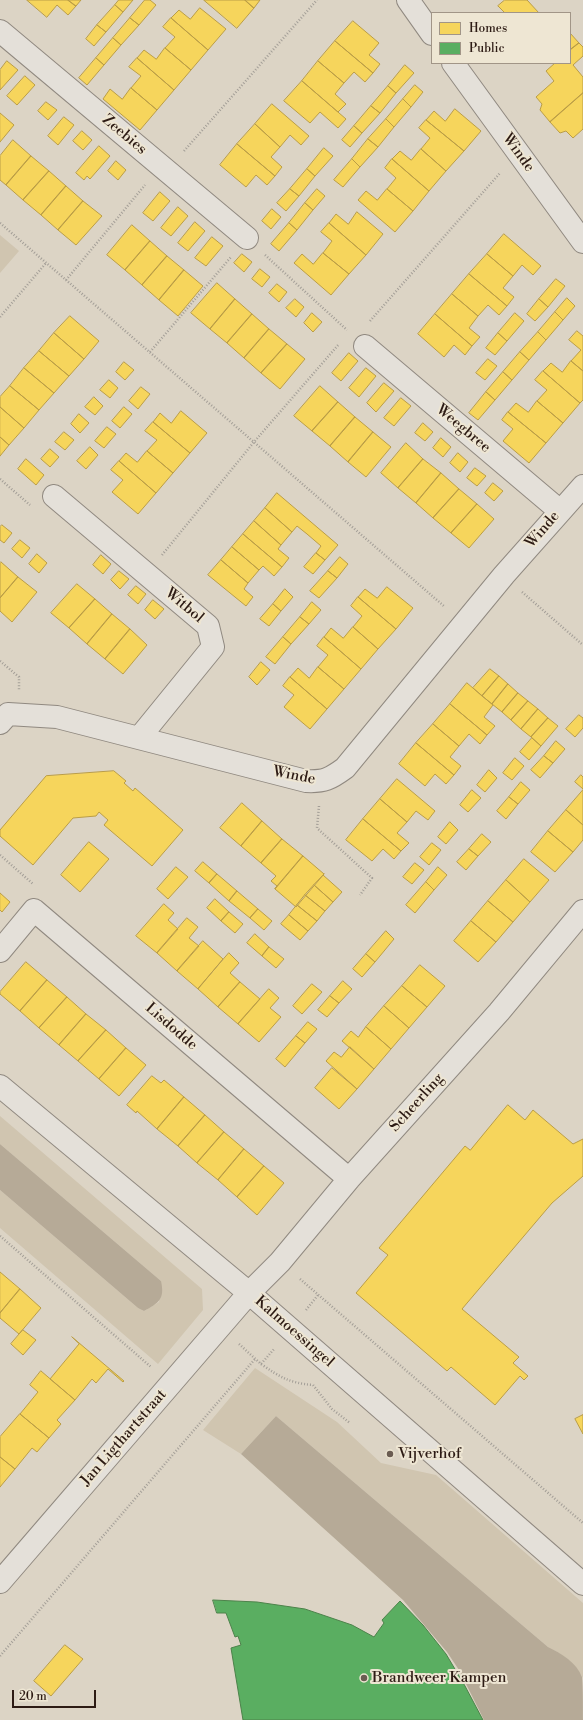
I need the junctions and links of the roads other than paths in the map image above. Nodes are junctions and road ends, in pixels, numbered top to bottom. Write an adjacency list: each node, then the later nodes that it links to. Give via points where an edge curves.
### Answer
1 (408, 0): 3 (street)
2 (0, 31): 5 (street, Zeebies)
3 (431, 33)
4 (454, 64): 6 (street, Winde)
5 (247, 238)
6 (583, 242)
7 (357, 339): 10 (street, Weegbree)
8 (583, 486): 10 (street, Winde)
9 (54, 496): 12 (street, Witbol, via 208,626 212,647)
10 (560, 511): 12 (street, Winde, via 345,768 334,777 322,781 306,781)
11 (10, 718): 12 (street, Winde, via 57,716)
12 (139, 738)
13 (583, 910): 16 (street, Scheerling, via 499,1012)
14 (0, 951): 16 (street, Lisdodde, via 34,910)
15 (0, 1086): 17 (street, Kalmoessingel)
16 (349, 1180): 17 (street, Scheerling, via 280,1262)
17 (249, 1293): 18 (street, Jan Ligthartstraat); 19 (street, Kalmoessingel)
18 (0, 1582)
19 (583, 1584)

